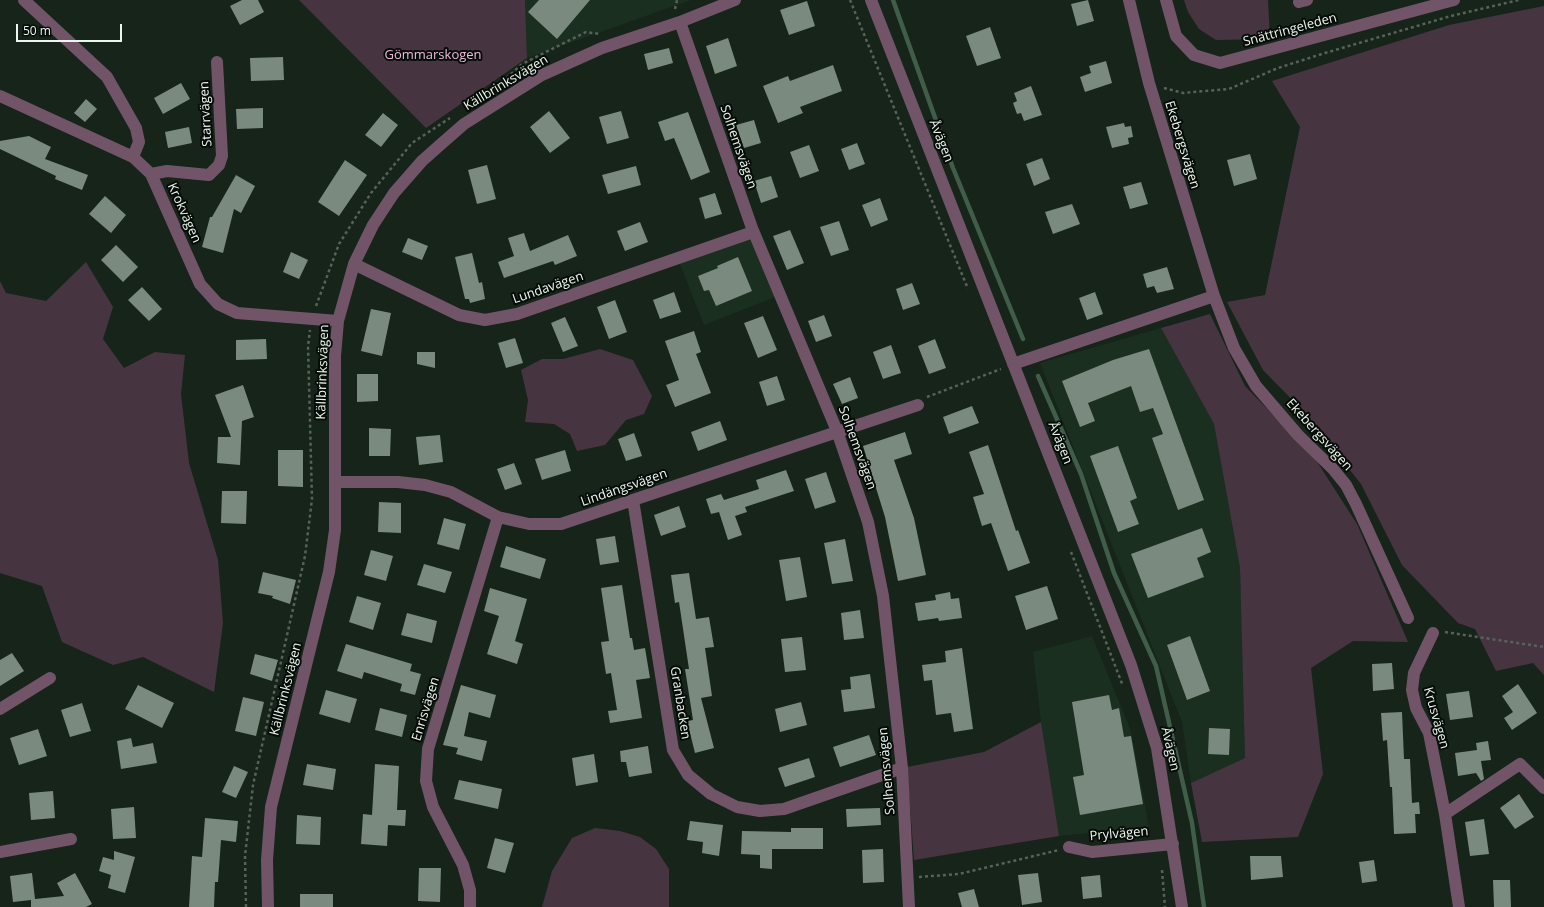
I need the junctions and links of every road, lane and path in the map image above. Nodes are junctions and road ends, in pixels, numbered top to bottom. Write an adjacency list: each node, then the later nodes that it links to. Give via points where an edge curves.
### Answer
1 (24, 0): 20 (street, via 107,77 136,128 139,142)
2 (677, 0): 11 (path)
3 (735, 0): 13 (street, Källbrinksvägen)
4 (850, 0): 24 (path)
5 (871, 0): 29 (street, Åvägen)
6 (1129, 0): 16 (street, Ekebergsvägen)
7 (1166, 0): 8 (street, Snättringeleden, via 1176,36 1194,55 1220,63)
8 (1454, 0)
9 (1519, 0): 16 (path, via 1451,16 1325,53 1278,68 1228,89 1183,94)
10 (681, 7): 11 (path)
11 (675, 9): 12 (path)
12 (668, 12)
13 (680, 22): 22 (street, Solhemsvägen); 23 (street, Källbrinksvägen, via 602,48 542,75 464,124 422,161 394,193 373,225)
14 (602, 34): 18 (path, via 586,32 522,64)
15 (217, 62): 21 (street, Starrvägen, via 222,156 219,165 209,175 167,171)
16 (1149, 83): 25 (street, Ekebergsvägen)
17 (0, 96): 20 (street, Krokvägen)
18 (470, 103)
19 (451, 117): 26 (path, via 412,143 371,193 339,244)
20 (133, 157): 21 (street, Krokvägen)
21 (152, 174): 26 (street, Krokvägen, via 200,284 218,304 237,313)
22 (753, 232): 23 (street, Lundavägen, via 517,314 485,320 459,315); 33 (street, Solhemsvägen)
23 (354, 264): 27 (street, Källbrinksvägen)
24 (971, 295)
25 (1214, 296): 29 (street); 38 (street, Ekebergsvägen, via 1234,348 1256,386 1346,485)
26 (312, 319): 27 (street, Krokvägen); 53 (path, via 308,346 312,499 305,556 253,785 245,856)
27 (338, 321): 34 (street, Källbrinksvägen, via 335,356)
28 (998, 362): 30 (path)
29 (1013, 364): 48 (street, Åvägen, via 1145,707 1157,748)
30 (1001, 369): 31 (path); 32 (path, via 926,398)
31 (1004, 376)
32 (918, 405): 33 (street, Lindängsvägen)
33 (837, 431): 35 (street, Lindängsvägen); 44 (street, Solhemsvägen, via 868,522 883,596)
34 (335, 482): 36 (street, Lindängsvägen, via 398,482 425,485 451,492); 54 (street, Källbrinksvägen, via 335,530 329,572 271,807 267,860)
35 (633, 500): 36 (street, Lindängsvägen, via 561,524 529,524); 44 (street, Granbacken, via 673,750 688,775 711,794 731,804 760,811 784,809)
36 (498, 517): 55 (street, Enrisvägen, via 428,749 426,781 433,807 463,865 470,890)
37 (1069, 547): 42 (path)
38 (1408, 618)
39 (1437, 632): 40 (path); 46 (street, Krusvägen, via 1414,673 1412,690 1416,708 1429,733)
40 (1544, 647)
41 (50, 678): 43 (street)
42 (1123, 687)
43 (0, 709)
44 (902, 768): 52 (street, Solhemsvägen)
45 (1544, 788): 46 (street, via 1520,764)
46 (1446, 814): 59 (street, Krusvägen)
47 (71, 839): 50 (street)
48 (1173, 844): 49 (street, Prylvägen, via 1092,852); 58 (street, Åvägen)
49 (1069, 847): 52 (path, via 960,874)
50 (0, 852)
51 (1161, 868): 57 (path)
52 (908, 878): 56 (street, Solhemsvägen)
53 (246, 907)
54 (268, 907)
55 (470, 907)
56 (909, 907)
57 (1165, 907)
58 (1182, 907)
59 (1459, 907)

